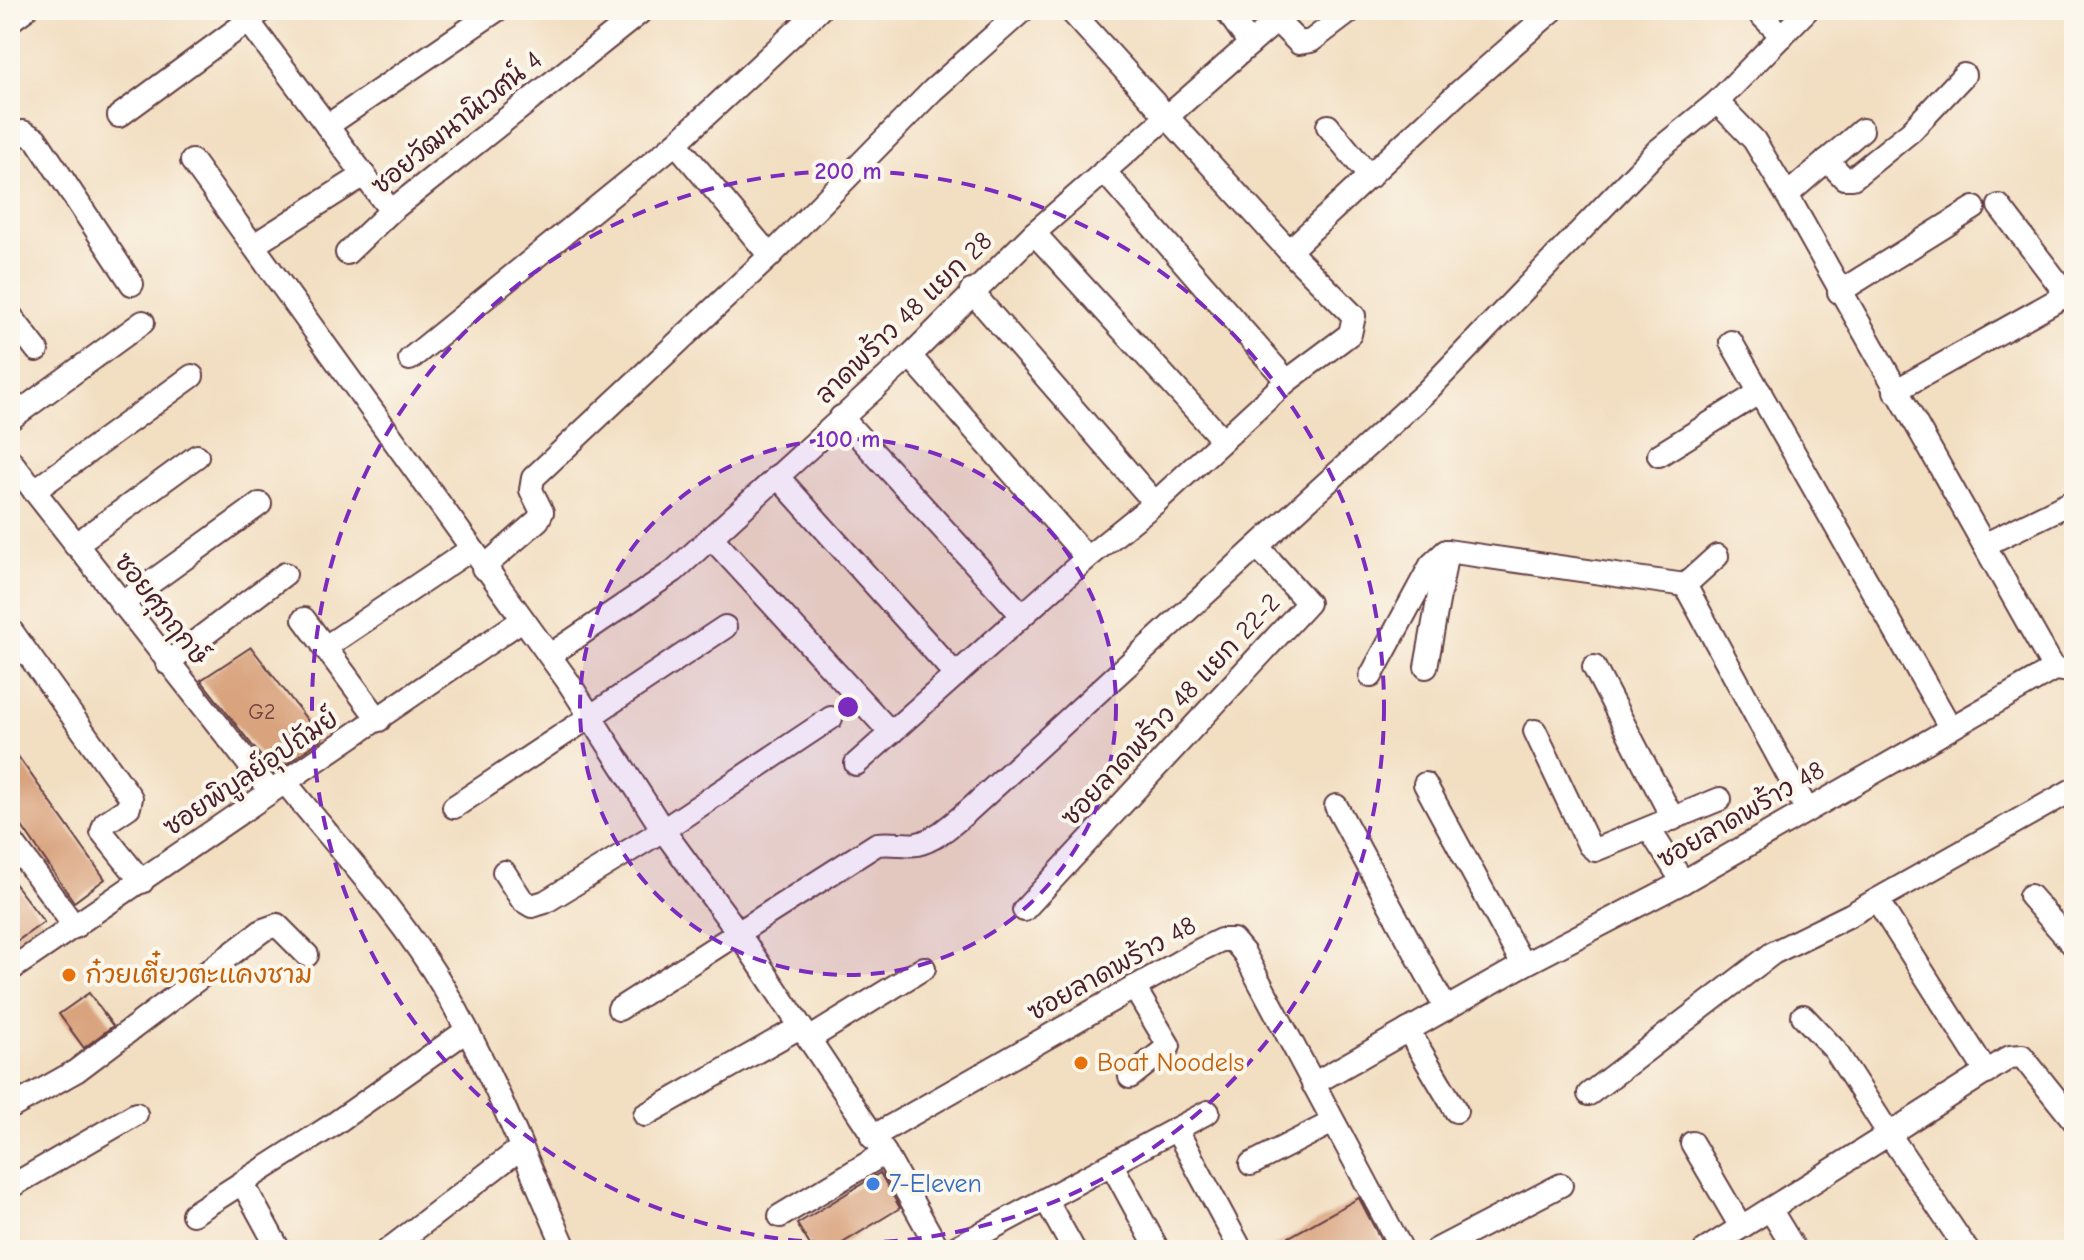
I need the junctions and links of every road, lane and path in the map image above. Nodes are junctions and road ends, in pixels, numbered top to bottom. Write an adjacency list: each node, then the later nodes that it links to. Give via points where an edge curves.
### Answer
1 (25, 10): 14 (street)
2 (497, 10): 21 (street)
3 (643, 10): 34 (street, ซอยวัฒนานิเวศน์ 4)
4 (819, 10): 25 (street)
5 (1023, 10): 39 (street, via 933,90)
6 (1070, 10): 20 (street)
7 (1226, 10): 16 (street)
8 (1352, 10): 13 (street, via 1311,41 1299,43)
9 (1553, 10): 30 (street)
10 (1756, 10): 15 (street)
11 (1807, 10): 15 (street)
12 (250, 14): 19 (street); 21 (street)
13 (1283, 15): 16 (street, ลาดพร้าว 48 แยก 28)
14 (10, 21)
15 (1782, 36): 18 (street)
16 (1250, 44): 20 (street, ลาดพร้าว 48 แยก 28)
17 (1964, 75): 26 (street, via 1911,131 1853,178 1844,178)
18 (1717, 102): 31 (street, via 1754,140); 68 (street, via 1657,151 1427,391)
19 (119, 116)
20 (1167, 116): 28 (street, ลาดพร้าว 48 แยก 28); 37 (street)
21 (327, 126): 29 (street)
22 (1328, 126): 30 (street)
23 (1862, 130): 26 (street)
24 (10, 138): 40 (street, via 23,132 36,139)
25 (676, 143): 39 (street); 49 (street)
26 (1827, 160): 31 (street)
27 (192, 161): 36 (street)
28 (1104, 171): 35 (street, ลาดพร้าว 48 แยก 28); 51 (street)
29 (364, 175): 34 (street); 36 (street)
30 (1370, 177): 37 (street)
31 (1787, 195): 42 (street)
32 (1999, 206): 43 (street)
33 (1974, 208): 42 (street)
34 (391, 211): 38 (street, ซอยวัฒนานิเวศน์ 4)
35 (1034, 233): 41 (street, ลาดพร้าว 48 แยก 28); 56 (street)
36 (254, 245): 72 (street)
37 (1289, 251): 51 (street, via 1354,316 1355,324 1350,334)
38 (347, 253)
39 (770, 256): 72 (street, via 533,478 531,490 541,515)
40 (132, 284)
41 (971, 291): 48 (street, ลาดพร้าว 48 แยก 28); 63 (street)
42 (1839, 292): 52 (street)
43 (2071, 299): 52 (street)
44 (10, 315): 47 (street)
45 (143, 322): 55 (street)
46 (1731, 342): 53 (street)
47 (37, 350)
48 (910, 356): 54 (street, ลาดพร้าว 48 แยก 28); 71 (street)
49 (410, 359)
50 (192, 376): 61 (street)
51 (1287, 381): 56 (street)
52 (1895, 391): 67 (street)
53 (1760, 392): 57 (street); 92 (street)
54 (841, 417): 60 (street, ลาดพร้าว 48 แยก 28); 76 (street)
55 (10, 419)
56 (1223, 440): 63 (street)
57 (1659, 455)
58 (197, 456): 66 (street)
59 (10, 460): 61 (street, ซอยศุภฤกษ์)
60 (777, 476): 65 (street, ลาดพร้าว 48 แยก 28); 87 (street)
61 (34, 491): 66 (street, ซอยศุภฤกษ์)
62 (2074, 501): 67 (street)
63 (1155, 503): 71 (street)
64 (260, 504): 75 (street)
65 (711, 537): 82 (street, ลาดพร้าว 48 แยก 28, via 660,583); 94 (street)
66 (75, 545): 75 (street, ซอยศุภฤกษ์)
67 (1984, 545): 86 (street)
68 (1258, 547): 112 (street, ซอยลาดพร้าว 48 แยก 22-2, via 1308,603); 114 (street, via 936,836 914,845 877,844)
69 (1447, 551): 74 (street); 84 (street); 88 (street, via 1431,565)
70 (1717, 556): 74 (street)
71 (1087, 558): 76 (street)
72 (477, 559): 78 (street); 81 (street)
73 (285, 574): 83 (street)
74 (1685, 585): 102 (street)
75 (121, 604): 83 (street, ซอยศุภฤกษ์)
76 (1022, 615): 87 (street)
77 (304, 619): 81 (street)
78 (522, 620): 82 (street); 91 (street, ซอยพิบูลย์อุปถัมย์)
79 (725, 627): 89 (street)
80 (10, 629): 108 (street, via 131,798 129,807 105,823 102,832)
81 (324, 648): 91 (street)
82 (550, 655): 89 (street)
83 (167, 663): 97 (street, ซอยศุภฤกษ์)
84 (1426, 667)
85 (1594, 667): 103 (street)
86 (2064, 670): 92 (street, ซอยลาดพร้าว 48)
87 (956, 675): 94 (street)
88 (1371, 676)
89 (592, 717): 101 (street); 105 (street)
90 (831, 718): 105 (street)
91 (379, 720): 97 (street, ซอยพิบูลย์อุปถัมย์)
92 (1950, 727): 102 (street, ซอยลาดพร้าว 48)
93 (1535, 731): 104 (street, via 1589,845 1603,850)
94 (891, 733): 95 (street)
95 (856, 764)
96 (1425, 784): 117 (street)
97 (278, 786): 108 (street, ซอยพิบูลย์อุปถัมย์); 125 (street, ซอยศุภฤกษ์, via 417,949)
98 (2074, 789): 111 (street)
99 (1720, 799): 103 (street)
100 (1336, 806): 122 (street)
101 (454, 807)
102 (1806, 808): 109 (street, ซอยลาดพร้าว 48)
103 (1673, 819): 104 (street)
104 (1649, 829): 109 (street)
105 (663, 830): 107 (street, via 532,906); 114 (street)
106 (10, 839): 113 (street)
107 (504, 872)
108 (142, 882): 113 (street, ซอยพิบูลย์อุปถัมย์)
109 (1683, 882): 117 (street, ซอยลาดพร้าว 48)
110 (2030, 896): 115 (street)
111 (1877, 900): 127 (street); 130 (street, via 1773,953)
112 (1024, 910)
113 (75, 927): 119 (street, ซอยพิบูลย์อุปถัมย์)
114 (737, 931): 121 (street); 126 (street)
115 (2074, 946)
116 (307, 955): 131 (street, via 277,925 263,930 89,1062)
117 (1523, 965): 122 (street, ซอยลาดพร้าว 48)
118 (924, 968): 126 (street)
119 (10, 970)
120 (1134, 987): 128 (street, via 1169,1046); 129 (street, ซอยลาดพร้าว 48, via 1221,940 1233,940); 141 (street, ซอยลาดพร้าว 48)
121 (619, 1009)
122 (1446, 1009): 124 (street, ซอยลาดพร้าว 48)
123 (1803, 1016): 139 (street, via 1835,1050)
124 (1408, 1030): 129 (street, ซอยลาดพร้าว 48); 132 (street)
125 (466, 1031): 142 (street, ซอยศุภฤกษ์); 145 (street)
126 (804, 1033): 135 (street); 141 (street)
127 (1987, 1073): 136 (street, via 2010,1057 2022,1056); 139 (street)
128 (1130, 1077)
129 (1313, 1084): 137 (street)
130 (1589, 1094)
131 (10, 1108)
132 (1456, 1111)
133 (1208, 1112): 138 (street)
134 (136, 1114): 147 (street)
135 (645, 1115)
136 (2074, 1121)
137 (1333, 1122): 143 (street); 161 (street)
138 (1176, 1129): 144 (street); 160 (street)
139 (1889, 1134): 149 (street); 165 (street)
140 (1692, 1143): 152 (street)
141 (878, 1145): 151 (street, ซอยลาดพร้าว 48); 156 (street)
142 (521, 1148): 154 (street); 155 (street, ซอยศุภฤกษ์)
143 (1251, 1164)
144 (1112, 1165): 148 (street); 159 (street)
145 (243, 1184): 150 (street); 153 (street)
146 (1561, 1185): 162 (street)
147 (10, 1187)
148 (1046, 1200): 157 (street); 158 (street)
149 (1770, 1209): 152 (street); 164 (street)
150 (193, 1214)
151 (780, 1216)
152 (1741, 1227): 163 (street)
153 (279, 1250)
154 (388, 1250)
155 (566, 1250)
156 (939, 1250)
157 (951, 1250)
158 (1074, 1250)
159 (1158, 1250)
160 (1241, 1250)
161 (1402, 1250)
162 (1436, 1250)
163 (1705, 1250)
164 (1795, 1250)
165 (1967, 1250)

